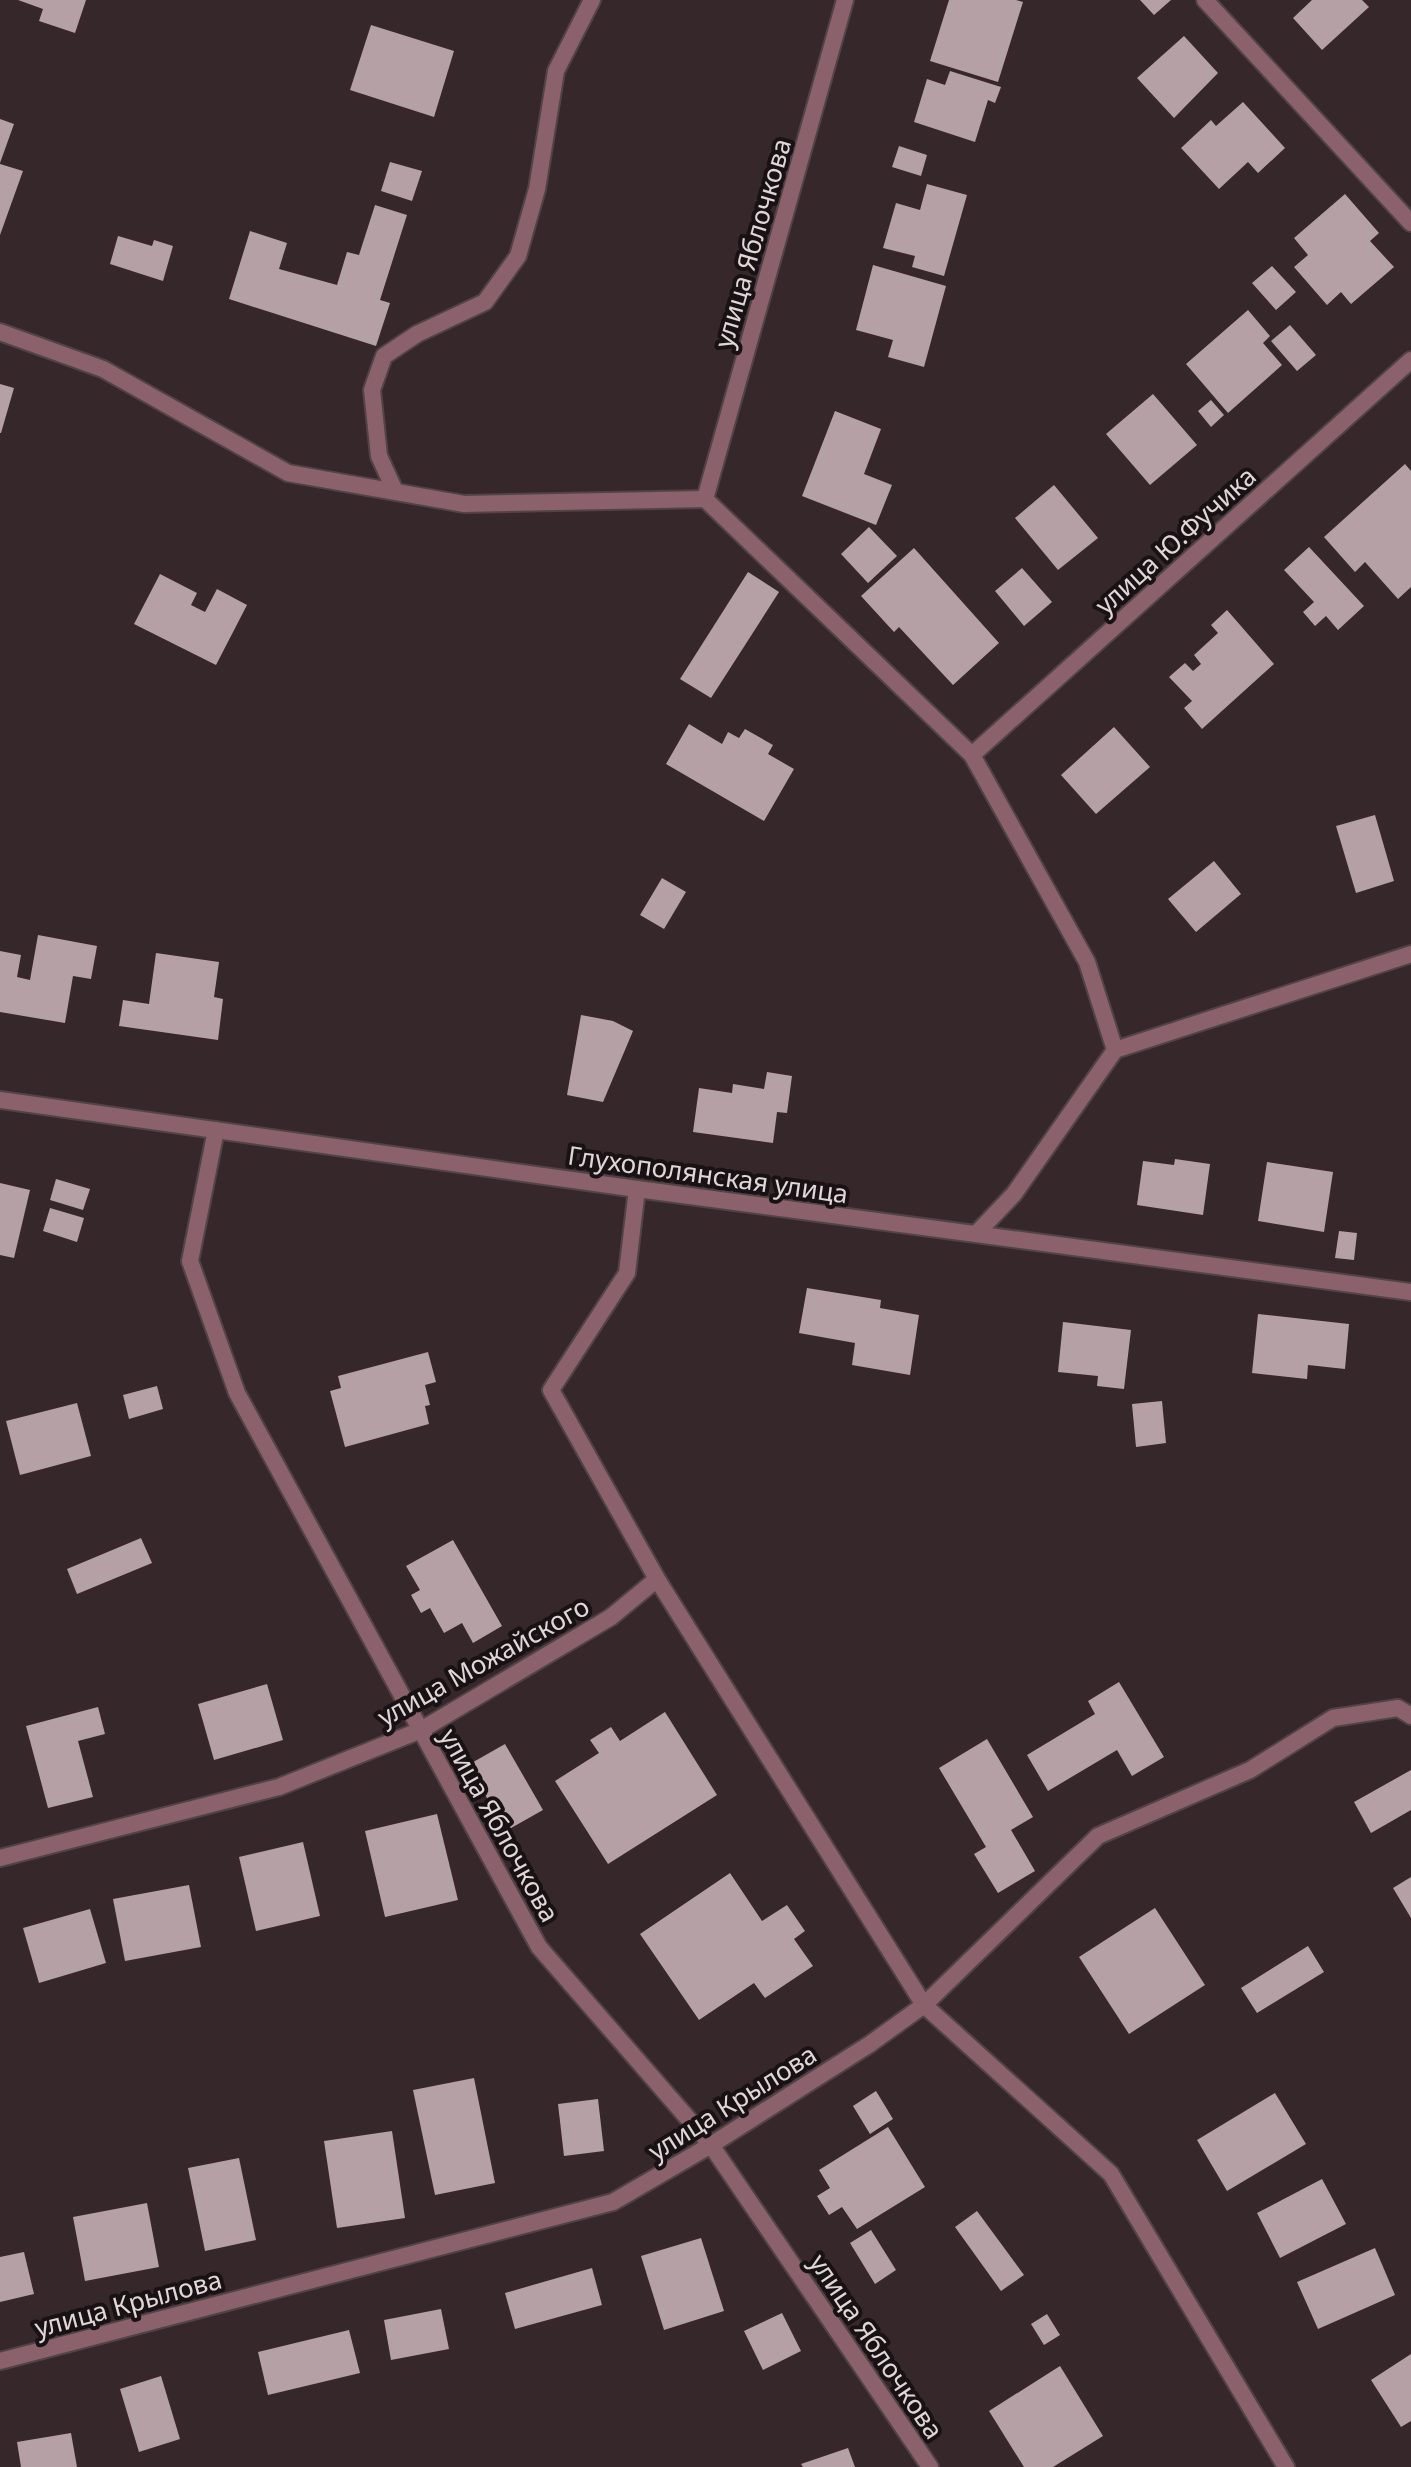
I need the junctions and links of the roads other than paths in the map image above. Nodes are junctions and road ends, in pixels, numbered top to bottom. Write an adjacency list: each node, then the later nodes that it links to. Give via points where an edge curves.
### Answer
1 (592, 0): 7 (street, via 556,71 537,189 518,256 485,302 384,356 372,390 379,456)
2 (845, 0): 8 (street, улица Яблочкова)
3 (1205, 0): 4 (street)
4 (1411, 223)
5 (0, 332): 7 (street, via 103,369 288,473)
6 (1411, 360): 9 (street, улица Ю.Фучика)
7 (395, 491): 8 (street, via 464,504)
8 (705, 499): 9 (street)
9 (972, 755): 11 (street, via 1087,962)
10 (1411, 954): 11 (street)
11 (1115, 1050): 15 (street, via 1014,1194)
12 (0, 1100): 13 (street, Глухополянская улица)
13 (216, 1130): 14 (street, Глухополянская улица); 19 (street, улица Яблочкова, via 190,1261 237,1393)
14 (637, 1189): 15 (street, Глухополянская улица); 17 (street, via 627,1273 551,1390)
15 (976, 1234): 16 (street, Глухополянская улица)
16 (1411, 1292)
17 (657, 1579): 19 (street, улица Можайского, via 611,1617); 21 (street)
18 (1404, 1712): 21 (street, улица Крылова, via 1333,1718 1250,1770 1098,1836)
19 (421, 1730): 20 (street, улица Можайского, via 279,1787); 22 (street, улица Яблочкова, via 539,1947)
20 (0, 1858)
21 (924, 2005): 22 (street, улица Крылова); 25 (street, via 1111,2174)
22 (711, 2145): 23 (street, улица Крылова, via 613,2202); 24 (street, улица Яблочкова)
23 (0, 2361)
24 (930, 2467)
25 (1286, 2467)

